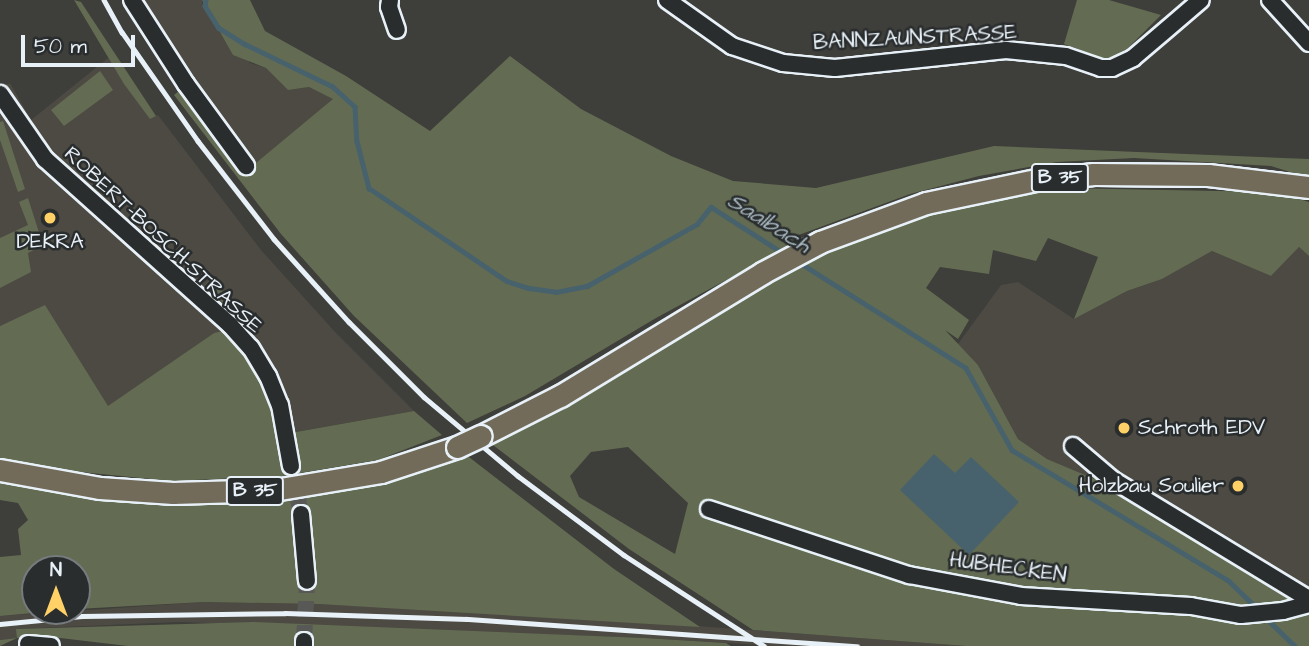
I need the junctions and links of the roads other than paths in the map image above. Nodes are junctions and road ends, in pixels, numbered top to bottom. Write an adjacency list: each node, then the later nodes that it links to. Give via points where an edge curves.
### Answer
1 (132, 0): 9 (street)
2 (390, 0): 6 (street)
3 (667, 0): 4 (street, BANNZAUNSTRASSE, via 732,46 783,64 835,68 1006,50 1066,56 1112,68 1133,58)
4 (1201, 0)
5 (1270, 0): 7 (street)
6 (397, 30)
7 (1309, 43)
8 (0, 94): 12 (street, ROBERT-BOSCH-STRASSE, via 45,159 251,348 277,397)
9 (246, 166)
10 (1309, 187): 13 (main road, B 35, bridge, via 1208,175 1082,175 926,202 820,242 560,396 481,436 381,472 274,490 173,493 100,488)
11 (1073, 446): 17 (street, via 1113,480)
12 (291, 466)
13 (0, 470)
14 (709, 509): 17 (street, HUBHECKEN, via 909,575 1021,596 1191,606 1241,615 1283,611)
15 (301, 514): 16 (street)
16 (307, 581)
17 (1309, 602)
18 (28, 644): 19 (street)
19 (51, 646)

